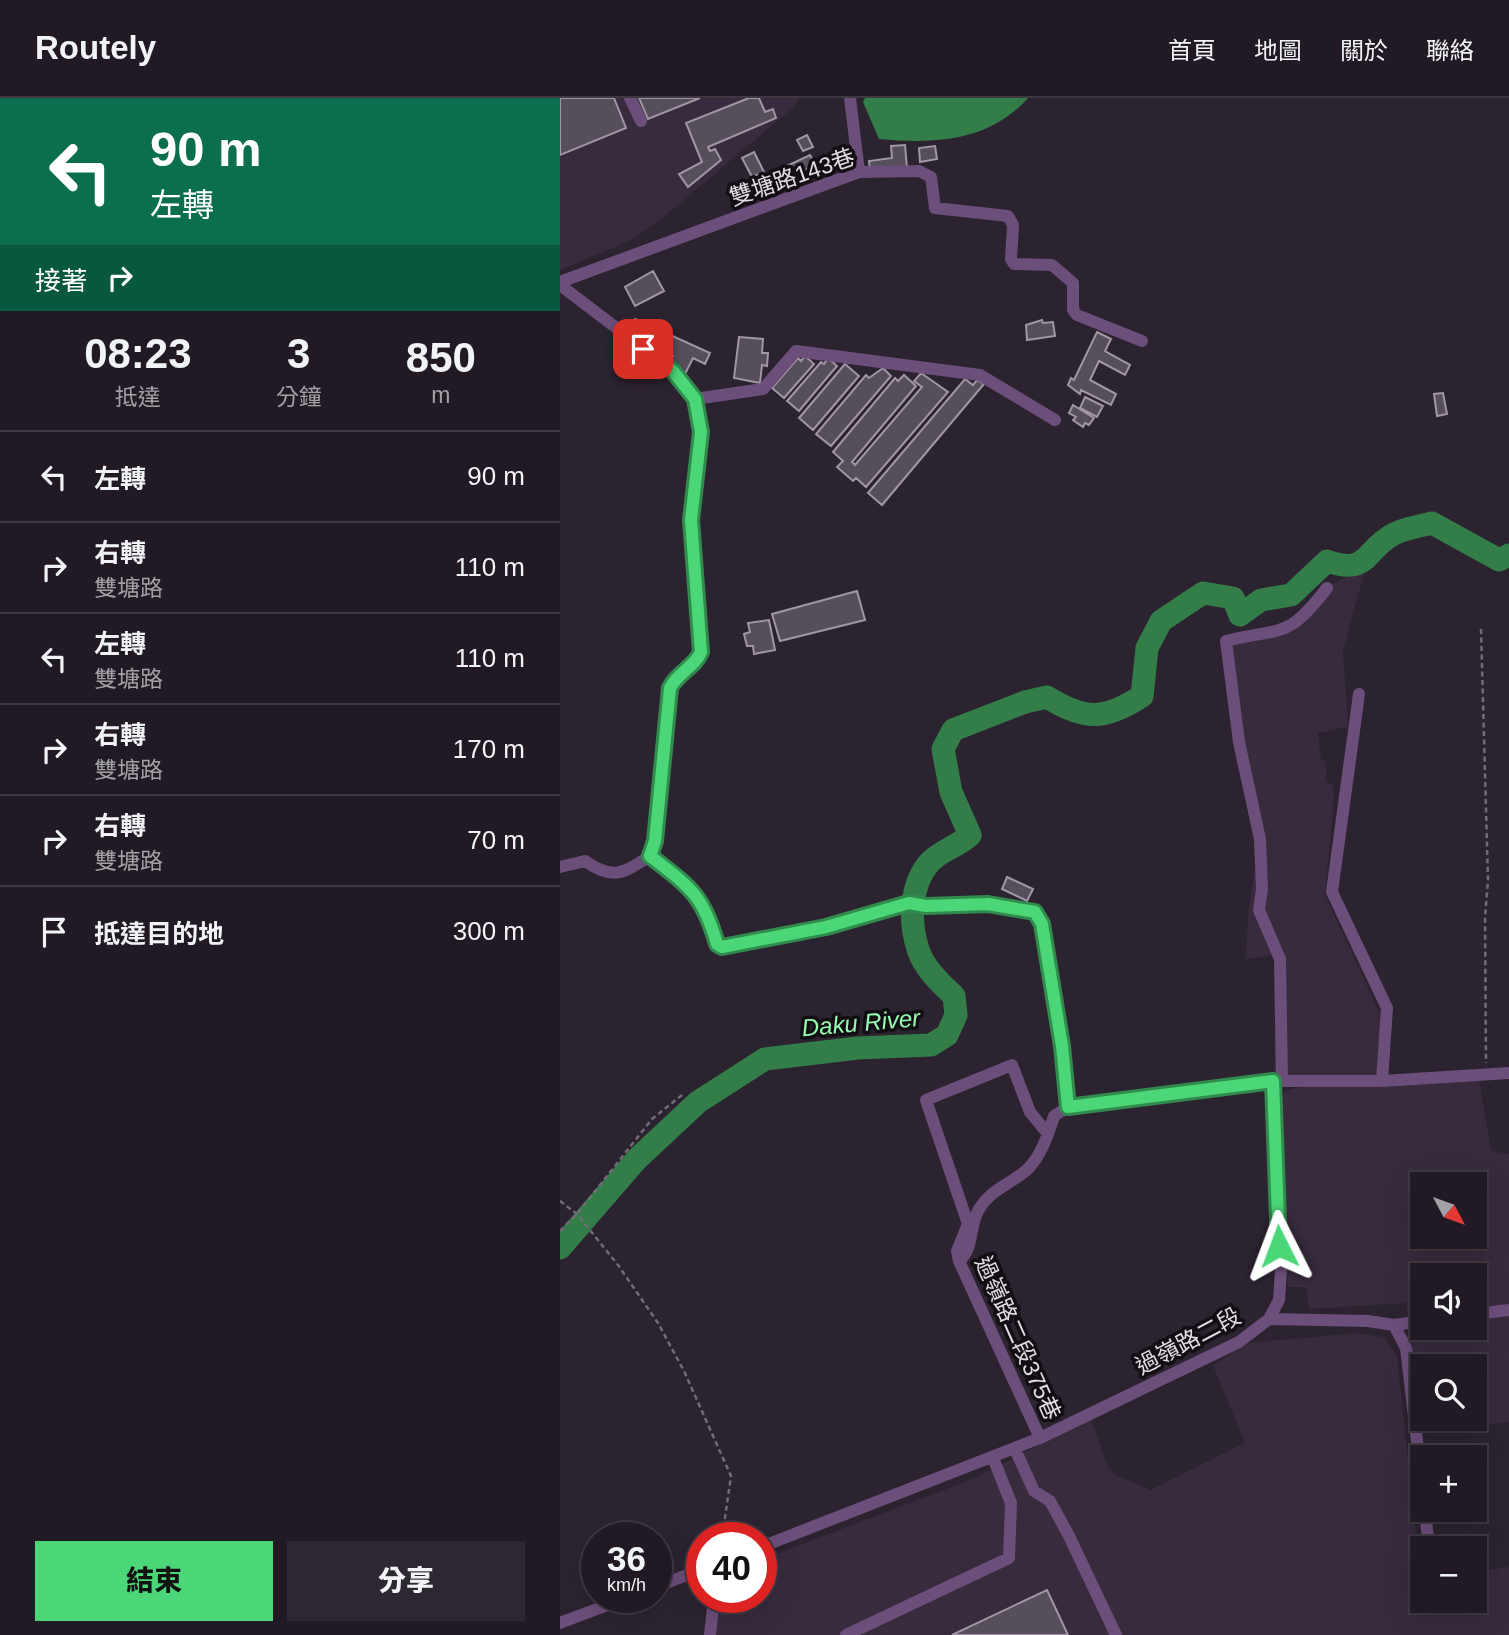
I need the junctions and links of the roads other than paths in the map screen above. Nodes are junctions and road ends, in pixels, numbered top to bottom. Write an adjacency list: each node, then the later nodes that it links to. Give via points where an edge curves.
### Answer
1 (630, 98): 3 (street)
2 (850, 98): 4 (street)
3 (640, 121)
4 (859, 172): 5 (street, 雙塘路143巷); 6 (street, 雙塘路143巷, via 919,171 931,177 933,203 940,210 1009,216 1014,264 1052,265 1073,283 1077,315)
5 (560, 284): 7 (street, via 673,371)
6 (1142, 341)
7 (695, 399): 8 (street, via 763,389 796,351 980,375); 11 (street, via 701,432 691,520 701,652 670,688)
8 (1055, 420)
9 (1327, 588): 14 (street, 過嶺路二段, via 1284,631 1226,641 1239,742 1261,839 1259,910 1280,959)
10 (1359, 694): 15 (street, via 1332,892 1387,1008)
11 (650, 856): 12 (street, via 617,874 605,873 585,861); 16 (street, via 692,891 722,947 826,927 909,903 1003,905 1035,912 1040,918 1062,1046)
12 (560, 867)
13 (1509, 1073): 15 (street)
14 (1277, 1081): 15 (street); 16 (street); 21 (street, 過嶺路二段, via 1281,1271 1279,1300)
15 (1382, 1081)
16 (1068, 1107): 17 (street, via 1054,1116)
17 (1048, 1134): 18 (street, via 1026,1171 992,1192 977,1213 967,1255); 18 (street, 過嶺路二段375巷, via 1030,1112 1012,1065 926,1100 968,1223 957,1251)
18 (959, 1261): 24 (street, 過嶺路二段375巷)
19 (1509, 1310): 20 (street)
20 (1487, 1313)
21 (1269, 1319): 23 (street); 24 (street, 過嶺路二段, via 1239,1342)
22 (1410, 1323): 23 (street)
23 (1395, 1325): 25 (street, via 1406,1348)
24 (1040, 1438): 26 (street, 過嶺路二段)
25 (1417, 1445)
26 (1015, 1449): 27 (street, 過嶺路二段); 34 (street, via 1034,1491 1050,1502 1063,1524)
27 (993, 1458): 28 (street, 過嶺路二段); 33 (street, via 1011,1503 1009,1558)
28 (777, 1541)
29 (586, 1613): 31 (street)
30 (712, 1613): 32 (street)
31 (560, 1623)
32 (710, 1635)
33 (846, 1635)
34 (1116, 1635)

